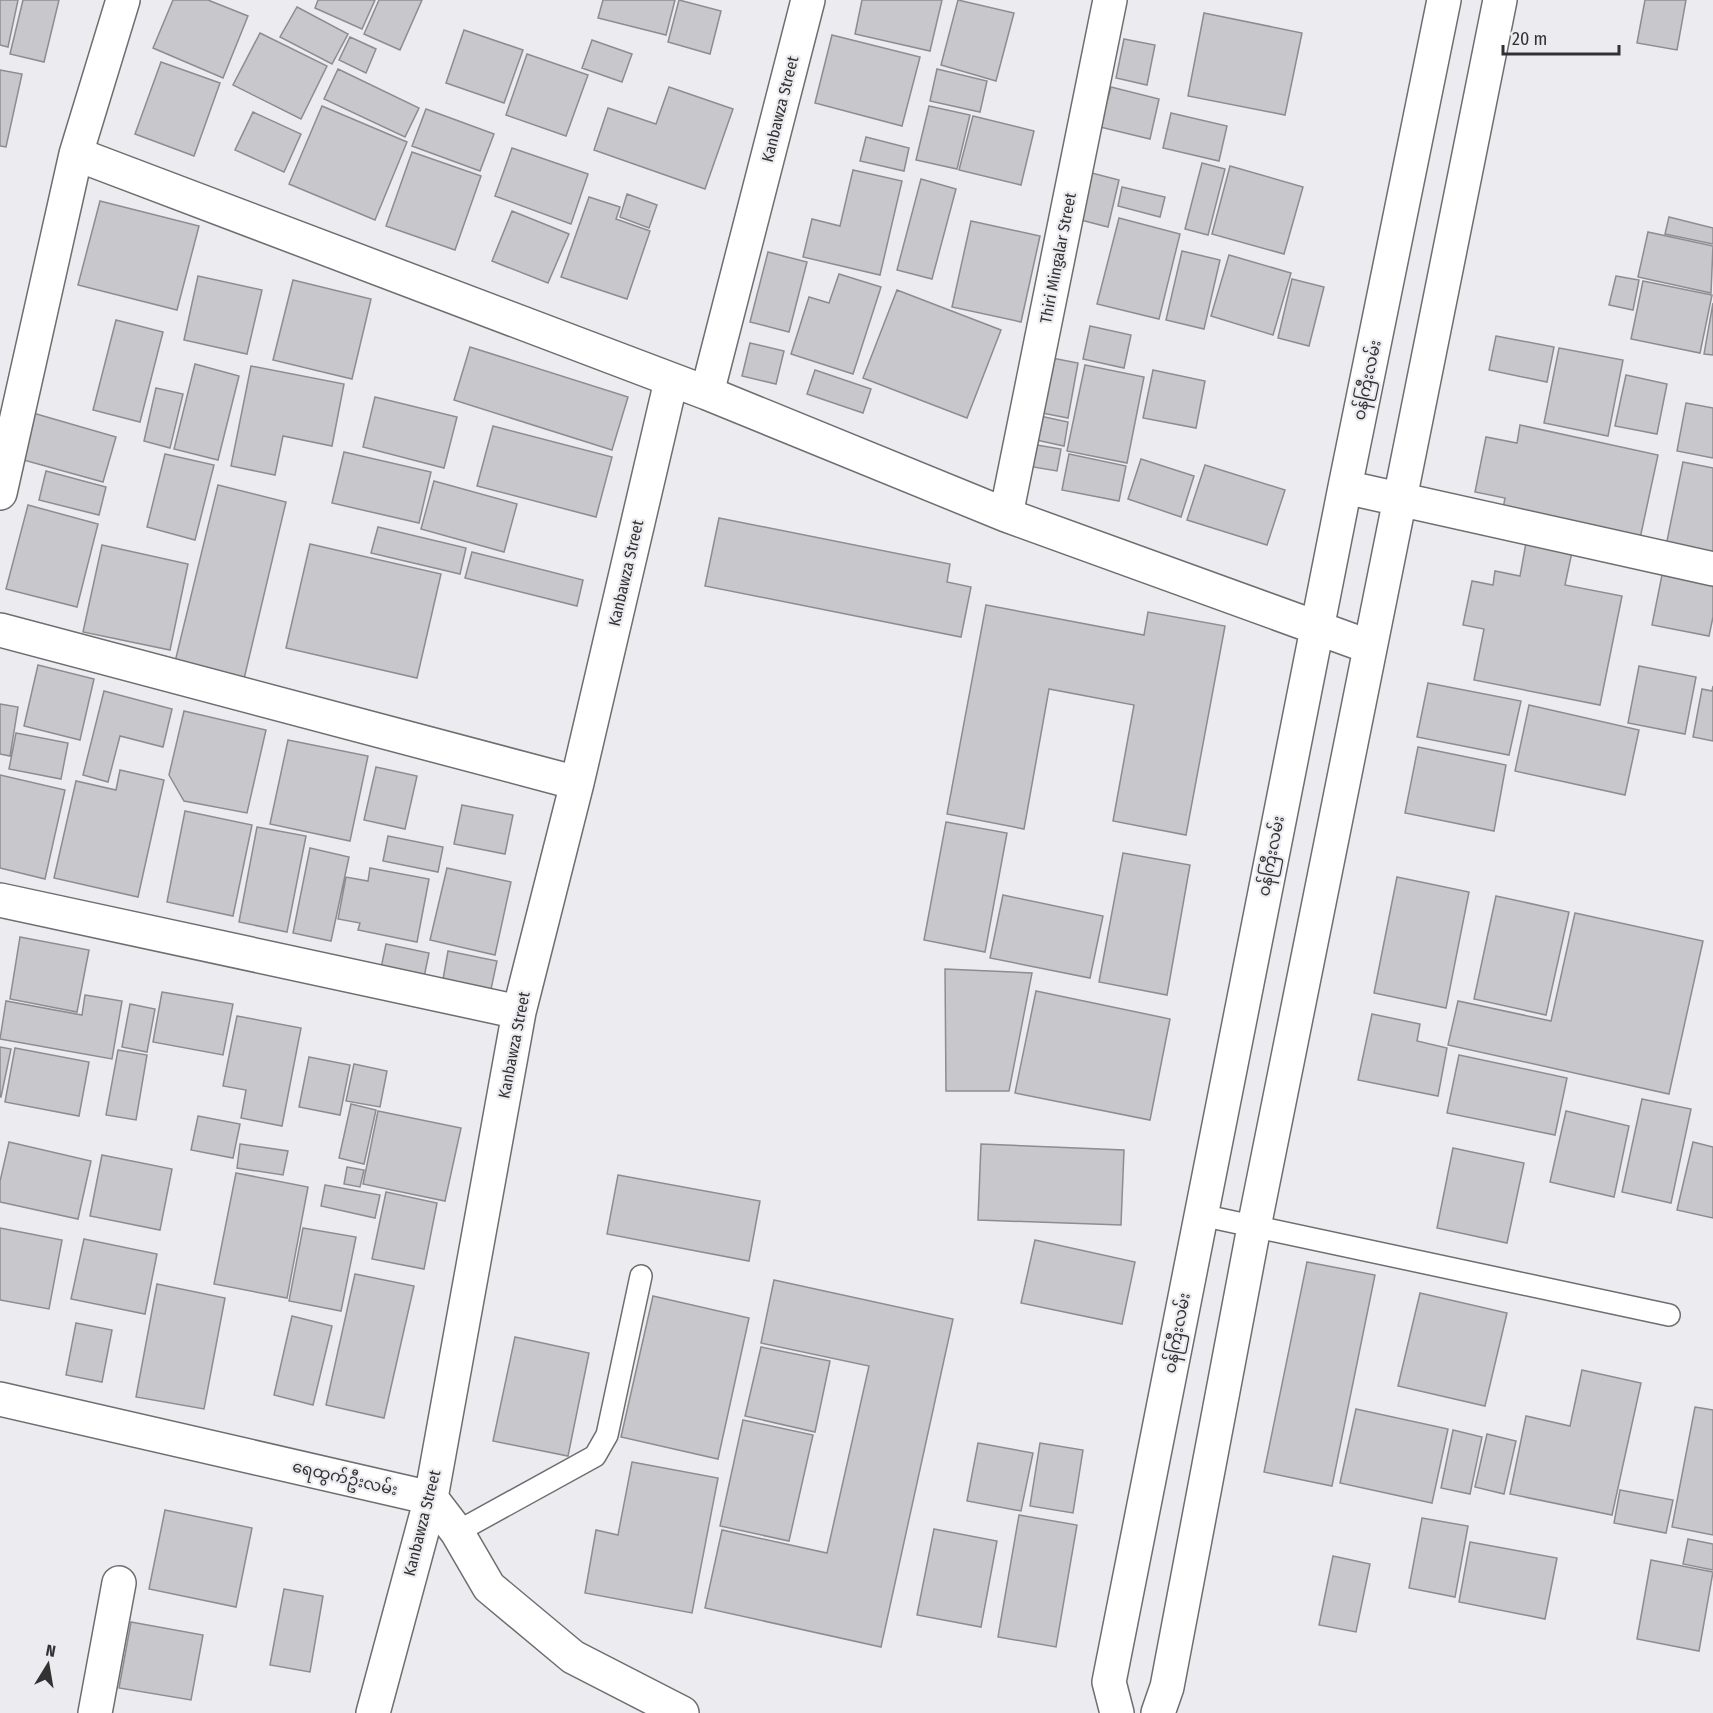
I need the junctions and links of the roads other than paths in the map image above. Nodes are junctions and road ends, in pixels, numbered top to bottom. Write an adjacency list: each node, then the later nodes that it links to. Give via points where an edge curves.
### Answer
1 (123, 0): 6 (street)
2 (808, 0): 8 (street, Kanbawza Street)
3 (1110, 0): 12 (street, Thiri Mingalar Street)
4 (1444, 0): 9 (street, ဝန်ကြီးလမ်း)
5 (1500, 0): 11 (street)
6 (76, 154): 7 (street); 10 (street)
7 (671, 381): 8 (street); 17 (street, Kanbawza Street)
8 (707, 393): 12 (street)
9 (1345, 487): 11 (street); 14 (street, ဝန်ကြီးလမ်း)
10 (0, 493)
11 (1399, 497): 13 (street); 16 (street)
12 (1006, 516): 14 (street)
13 (1713, 569)
14 (1317, 628): 16 (street); 20 (street, ဝန်ကြီးလမ်း)
15 (0, 630): 17 (street)
16 (1370, 647): 21 (street)
17 (577, 783): 19 (street, Kanbawza Street)
18 (0, 900): 19 (street)
19 (519, 1012): 25 (street, Kanbawza Street)
20 (1201, 1215): 21 (lane); 31 (street, ဝန်ကြီးလမ်း, via 1109,1682)
21 (1254, 1227): 23 (lane); 32 (street, via 1167,1686)
22 (641, 1276): 26 (lane, via 607,1435 596,1456)
23 (1669, 1315)
24 (0, 1399): 25 (street, ရေထွက်ဦးလမ်း)
25 (430, 1498): 26 (street); 29 (street, Kanbawza Street)
26 (457, 1532): 30 (street, via 489,1587 573,1657)
27 (119, 1583): 28 (street)
28 (95, 1713)
29 (373, 1713)
30 (682, 1713)
31 (1117, 1713)
32 (1158, 1713)

